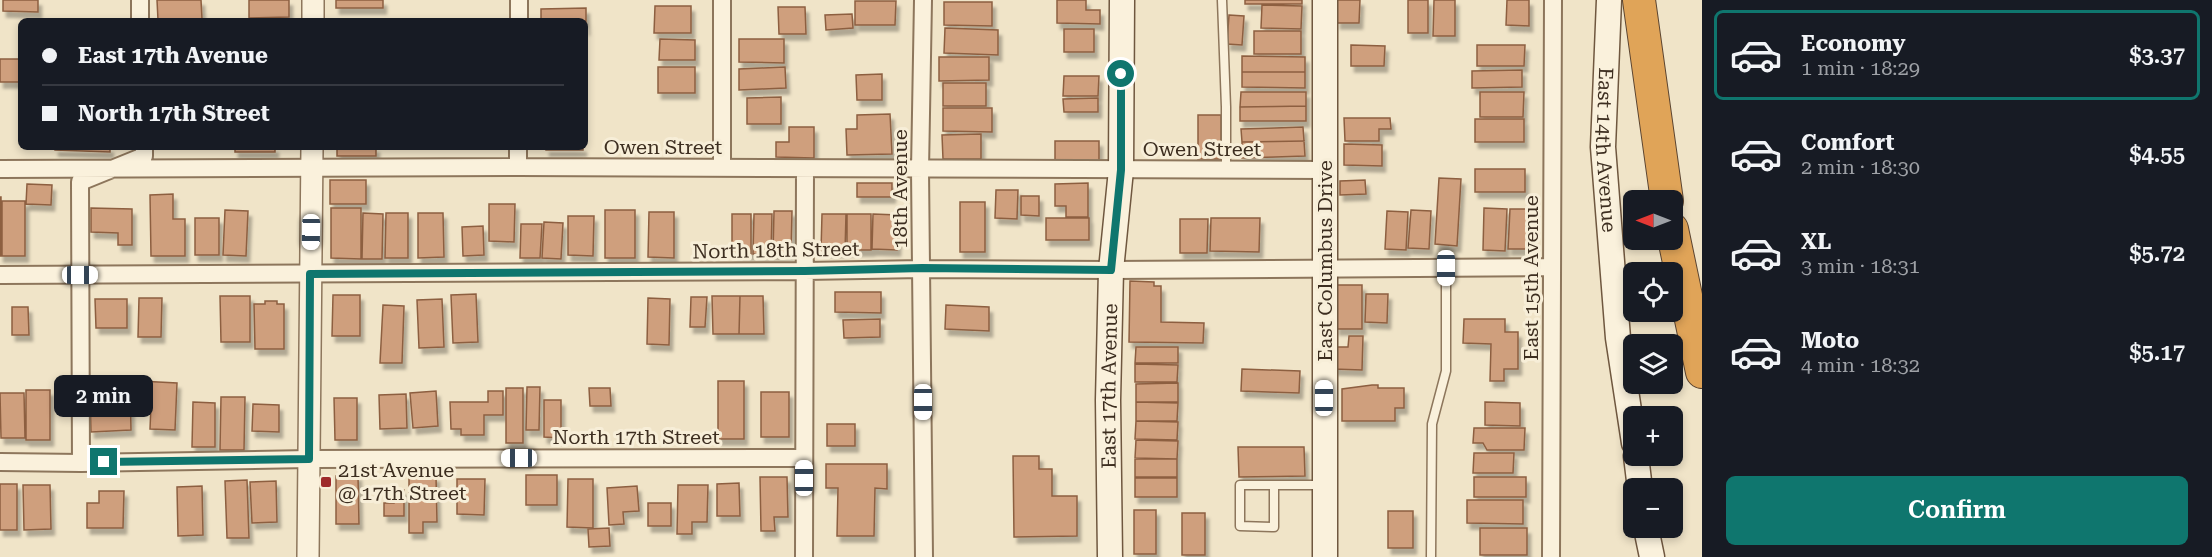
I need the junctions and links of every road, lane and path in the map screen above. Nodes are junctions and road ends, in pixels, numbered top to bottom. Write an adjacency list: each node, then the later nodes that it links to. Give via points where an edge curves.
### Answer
1 (140, 0): 12 (street)
2 (313, 0): 13 (street)
3 (519, 0): 14 (street)
4 (722, 0): 19 (street)
5 (923, 0): 23 (street, 18th Avenue)
6 (1122, 0): 24 (main road, East 17th Avenue)
7 (1222, 0): 25 (lane)
8 (1325, 0): 26 (main road, East Columbus Drive)
9 (1553, 0): 29 (street, East 15th Avenue)
10 (1609, 0): 39 (main road, East 14th Avenue, via 1603,147 1618,338)
11 (1639, 0): 27 (highway)
12 (140, 18)
13 (313, 18)
14 (519, 18)
15 (144, 150): 22 (street, via 144,156)
16 (518, 150): 18 (street)
17 (312, 157): 18 (street, Owen Street); 22 (street, Owen Street); 35 (street)
18 (518, 167): 19 (street, Owen Street)
19 (722, 168): 21 (street, Owen Street)
20 (0, 169): 22 (street, Owen Street)
21 (805, 169): 23 (street, Owen Street); 34 (street)
22 (106, 170): 37 (street, via 80,182)
23 (920, 170): 24 (street, Owen Street); 30 (street, 18th Avenue)
24 (1121, 170): 25 (street, Owen Street); 33 (main road, East 17th Avenue)
25 (1226, 170): 26 (street, Owen Street)
26 (1325, 170): 31 (main road, East Columbus Drive)
27 (1665, 190)
28 (1676, 250): 38 (highway)
29 (1552, 267): 32 (street, North 18th Street); 53 (street, East 15th Avenue)
30 (922, 268): 33 (street, North 18th Street); 34 (street, North 18th Street); 49 (street, 18th Avenue)
31 (1324, 268): 32 (street, North 18th Street); 33 (street, North 18th Street); 45 (main road, East Columbus Drive)
32 (1446, 268): 52 (lane, via 1446,371 1432,424)
33 (1111, 270): 50 (main road, East 17th Avenue)
34 (805, 271): 35 (street, North 18th Street); 40 (street)
35 (310, 274): 37 (street, North 18th Street); 41 (street)
36 (0, 275): 37 (street, North 18th Street)
37 (80, 275): 43 (street)
38 (1702, 372)
39 (1628, 406)
40 (804, 458): 41 (street, North 17th Street); 48 (street)
41 (309, 459): 43 (street, North 17th Street); 47 (street)
42 (0, 462): 43 (street, North 17th Street)
43 (81, 463)
44 (1274, 485): 44 (lane, via 1240,485 1240,526 1274,527); 45 (lane)
45 (1325, 485): 51 (main road, East Columbus Drive)
46 (1648, 538): 54 (main road)
47 (308, 557)
48 (804, 557)
49 (924, 557)
50 (1110, 557)
51 (1325, 557)
52 (1431, 557)
53 (1551, 557)
54 (1652, 557)

